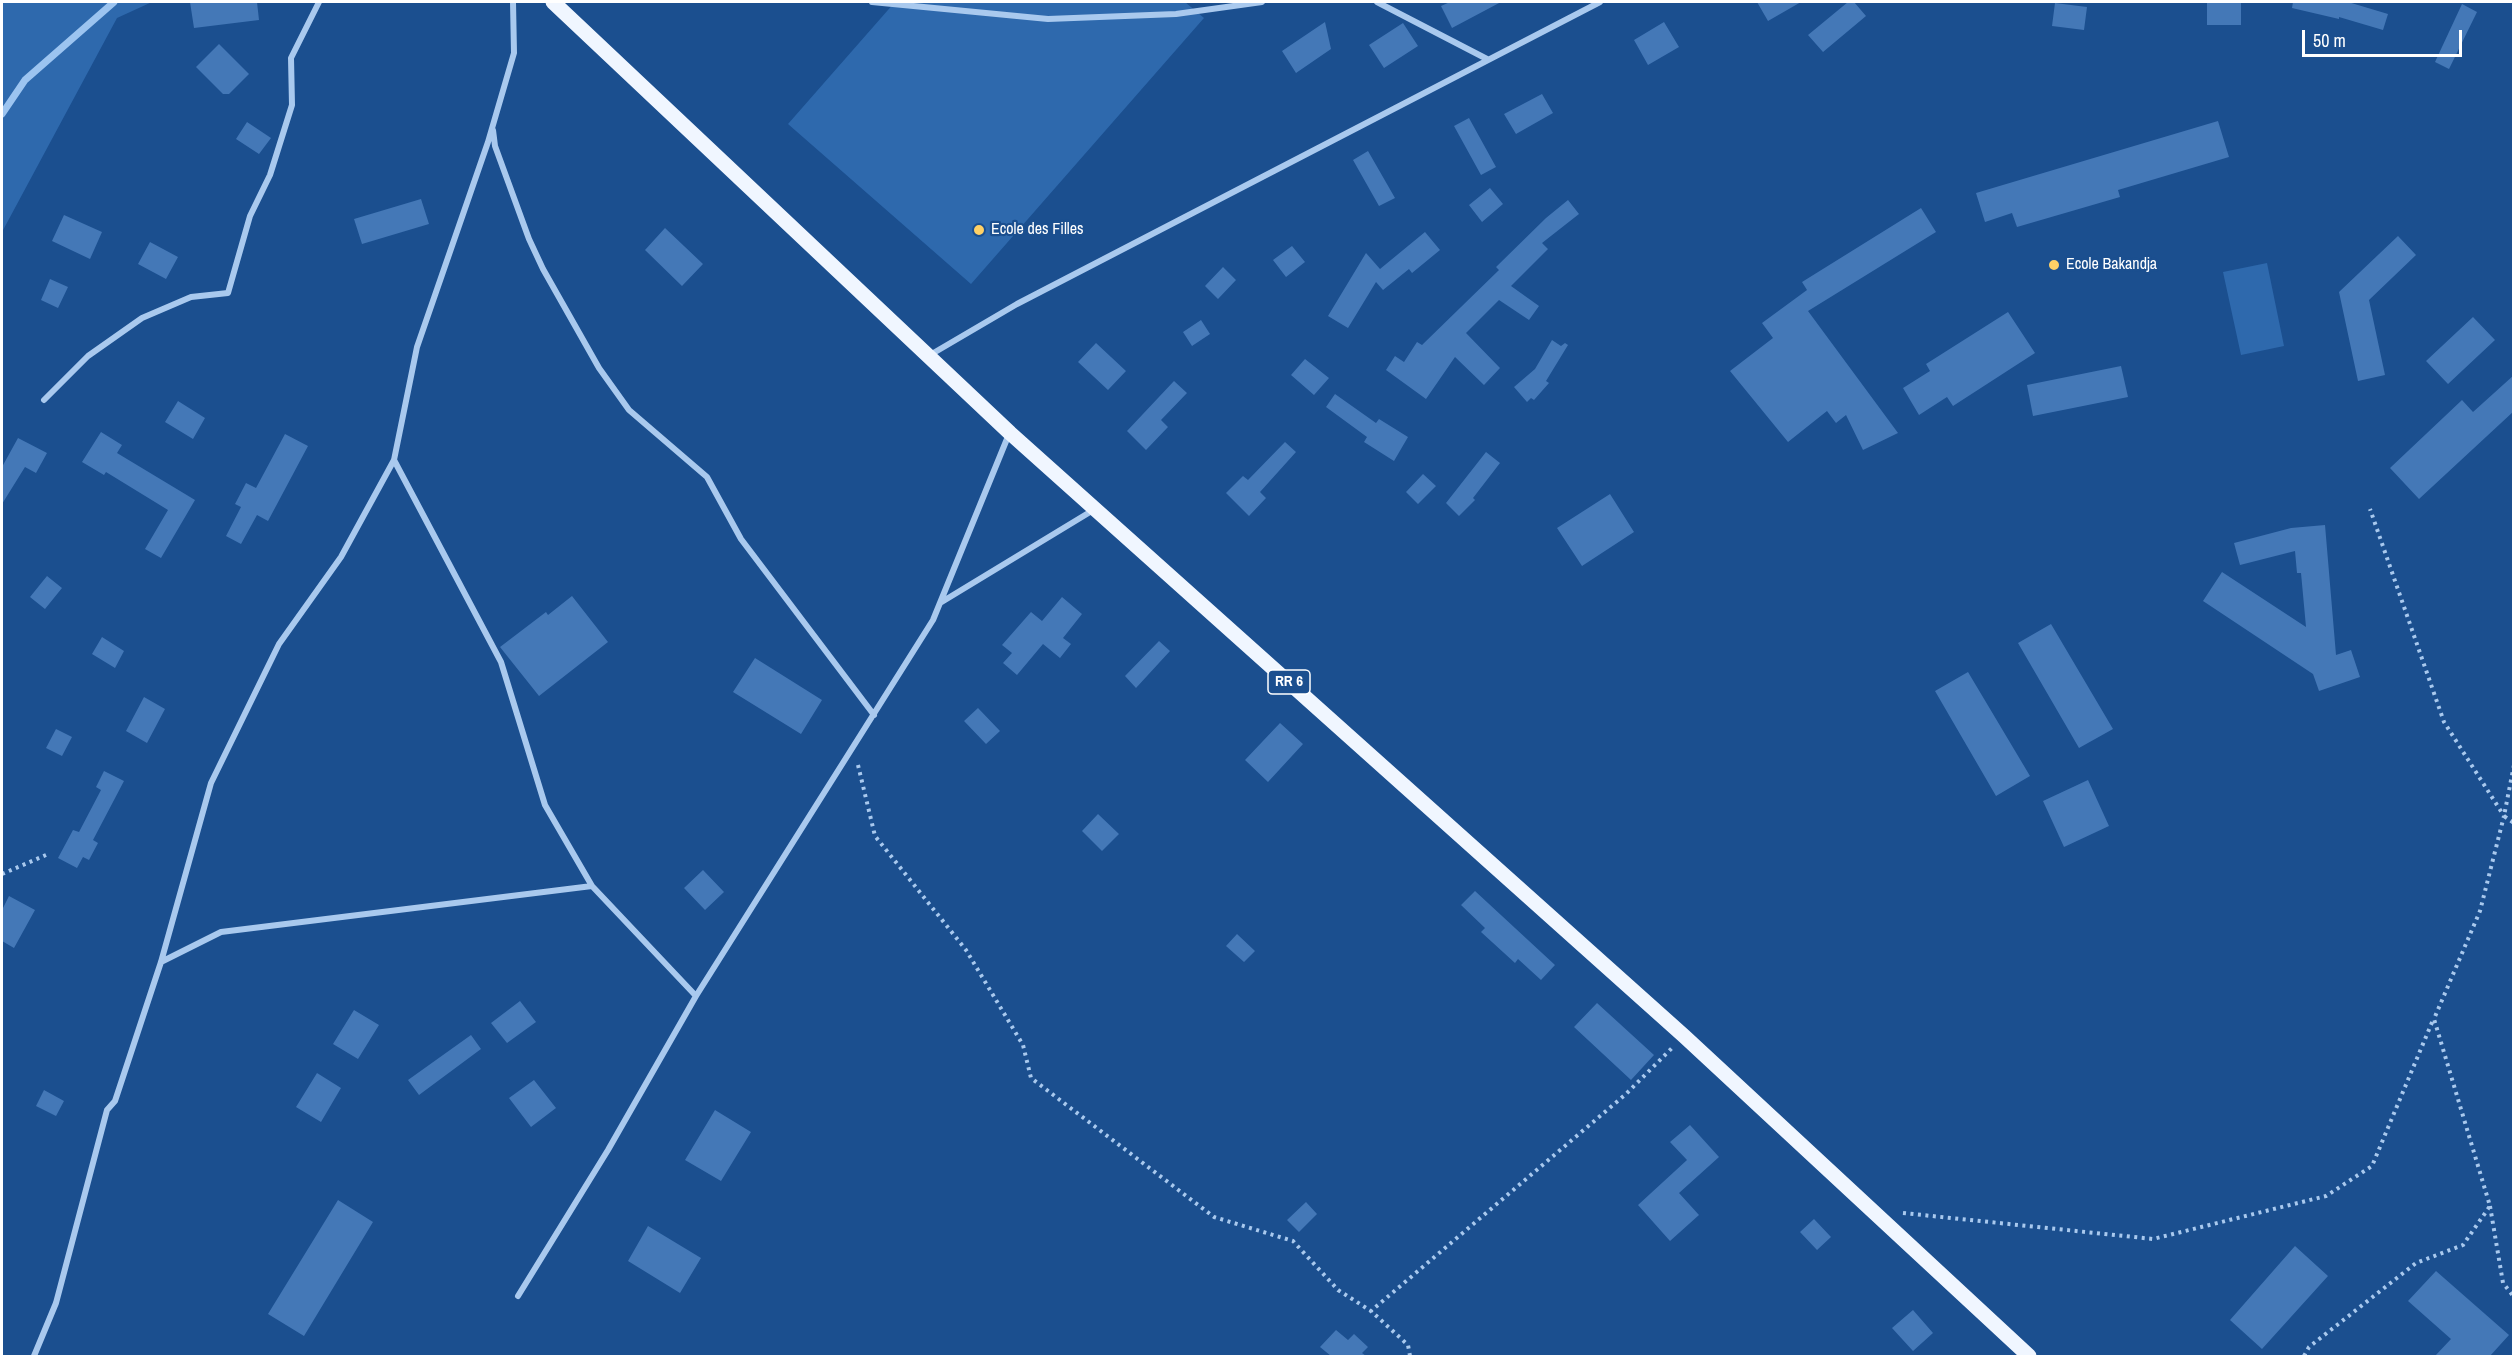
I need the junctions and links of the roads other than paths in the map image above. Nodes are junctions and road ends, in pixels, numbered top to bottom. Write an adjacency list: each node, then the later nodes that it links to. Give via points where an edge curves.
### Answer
1 (319, 2): 11 (street, via 291,58 292,105 270,175 250,216 228,293 191,297 142,318 88,356)
2 (513, 2): 9 (street, via 514,53)
3 (553, 2): 10 (main road, RR 6)
4 (872, 2): 5 (street, via 1048,19 1176,14)
5 (1262, 2)
6 (1377, 2): 8 (street)
7 (1600, 2): 8 (street)
8 (1487, 59): 10 (street, via 1017,304)
9 (493, 126): 13 (street, via 417,347); 16 (street, via 495,146 534,249 599,368 629,410 708,477 741,539)
10 (928, 357): 12 (main road, RR 6)
11 (44, 400)
12 (1010, 433): 14 (main road, RR 6); 15 (street)
13 (394, 460): 17 (street, via 501,662 545,805); 18 (street, via 341,557 279,644 211,783)
14 (1096, 508): 15 (street); 22 (main road, RR 6, via 1684,1036)
15 (940, 603): 16 (street)
16 (874, 715): 19 (street)
17 (592, 886): 18 (street, via 221,932); 19 (street)
18 (161, 962): 21 (street, via 115,1101 107,1110 56,1303)
19 (696, 996): 20 (street)
20 (518, 1296)
21 (34, 1356)
22 (2029, 1356)

